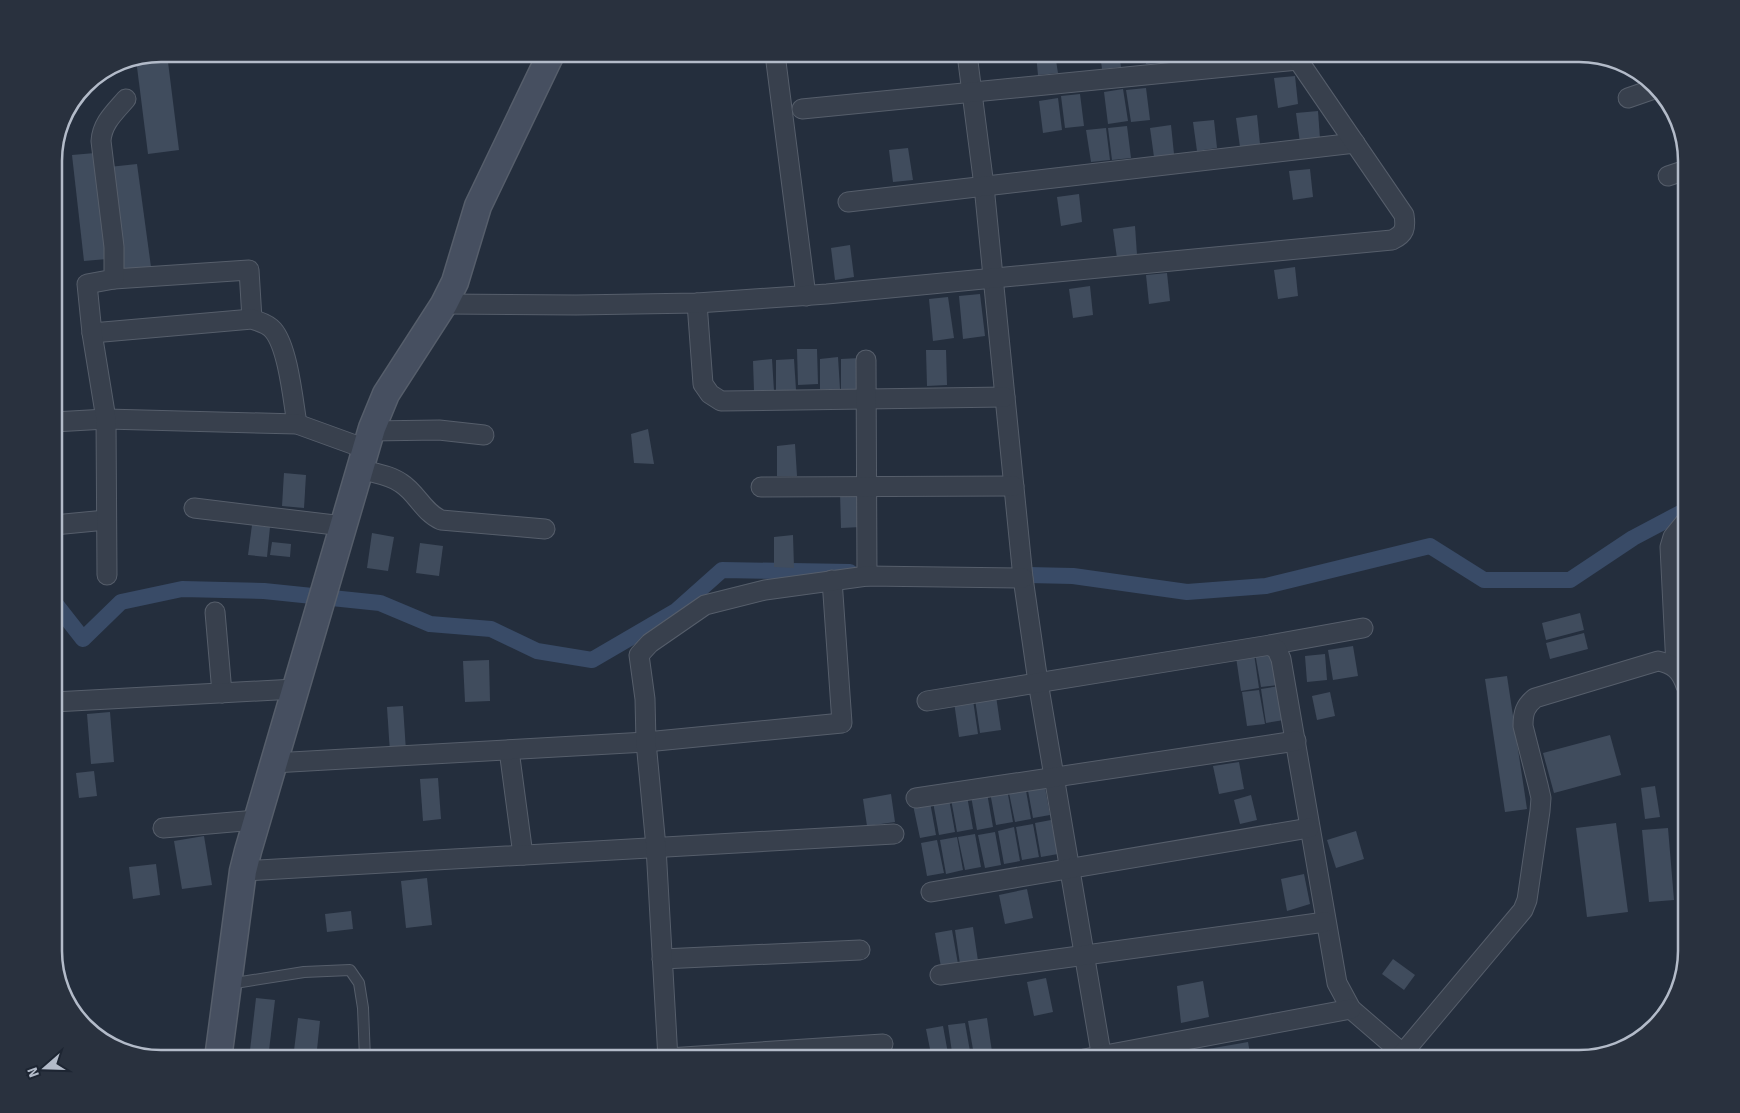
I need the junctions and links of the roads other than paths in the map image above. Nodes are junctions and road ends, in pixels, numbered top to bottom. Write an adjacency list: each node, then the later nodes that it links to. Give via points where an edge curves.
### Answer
1 (547, 63): 20 (street, via 478,206 455,282)
2 (776, 63): 18 (street)
3 (969, 63): 7 (street)
4 (1242, 63): 7 (street)
5 (1302, 63): 11 (street)
6 (1648, 91): 8 (street)
7 (972, 92): 10 (street); 14 (street)
8 (1628, 98)
9 (126, 99): 16 (street, via 106,123 101,141 114,248)
10 (802, 109)
11 (1354, 144): 14 (street); 17 (street, via 1404,215 1406,226 1401,236 1392,240)
12 (1678, 173): 13 (street)
13 (1668, 176)
14 (984, 186): 15 (street); 17 (street)
15 (848, 202)
16 (114, 278): 21 (street, via 249,270); 22 (street, via 87,284)
17 (993, 278): 18 (street); 24 (street)
18 (806, 296): 19 (street)
19 (697, 303): 20 (street); 25 (street, via 703,384 721,401)
20 (444, 304): 30 (street, via 386,394)
21 (252, 319): 22 (street); 28 (street, via 268,326 282,344)
22 (92, 334): 26 (street)
23 (866, 360): 25 (street)
24 (1005, 397): 25 (street); 32 (street)
25 (866, 398): 31 (street)
26 (106, 418): 27 (street); 28 (street); 35 (street)
27 (63, 421)
28 (297, 424): 30 (street)
29 (484, 436): 30 (street, via 439,430)
30 (366, 450): 37 (street); 38 (street, via 427,511 441,520)
31 (866, 486): 32 (street); 33 (street); 41 (street)
32 (1014, 486): 42 (street)
33 (761, 487)
34 (194, 508): 37 (street)
35 (106, 520): 36 (street); 40 (street)
36 (63, 524)
37 (343, 526): 50 (street)
38 (545, 529)
39 (1678, 531): 47 (street, via 1670,547)
40 (107, 576)
41 (867, 576): 42 (street); 43 (street)
42 (1023, 578): 49 (street)
43 (832, 580): 55 (street, via 765,590 705,605 650,643 639,655); 55 (street, via 842,723)
44 (215, 612): 51 (street)
45 (1364, 628): 46 (street)
46 (1270, 645): 49 (street); 54 (street, via 1281,659)
47 (1676, 667): 48 (street); 84 (street, via 1658,661 1535,698 1526,704 1523,726 1541,798 1527,900 1523,910)
48 (1678, 671)
49 (1038, 682): 52 (street); 58 (street)
50 (295, 689): 51 (street); 57 (street)
51 (222, 693): 53 (street)
52 (927, 700)
53 (63, 702)
54 (1296, 741): 58 (street); 62 (street)
55 (646, 742): 56 (street); 64 (street)
56 (509, 750): 57 (street); 65 (street)
57 (273, 763): 60 (street)
58 (1055, 778): 59 (street); 66 (street)
59 (916, 798)
60 (256, 820): 61 (street); 67 (street)
61 (162, 828)
62 (1309, 828): 66 (street); 69 (street)
63 (894, 834): 64 (street)
64 (656, 847): 65 (street); 72 (street)
65 (523, 855): 67 (street)
66 (1070, 868): 68 (street); 71 (street)
67 (243, 871): 74 (street)
68 (931, 892)
69 (1325, 922): 71 (street); 75 (street, via 1337,983)
70 (860, 950): 72 (street)
71 (1084, 955): 73 (street); 81 (street)
72 (662, 959): 79 (street)
73 (940, 975)
74 (228, 984): 77 (street); 78 (lane, via 304,972 350,970 359,983)
75 (1351, 1010): 82 (street); 83 (street)
76 (883, 1044): 80 (street)
77 (219, 1050)
78 (365, 1050)
79 (667, 1050)
80 (831, 1050)
81 (1095, 1050)
82 (1138, 1050)
83 (1395, 1050)
84 (1409, 1050)

